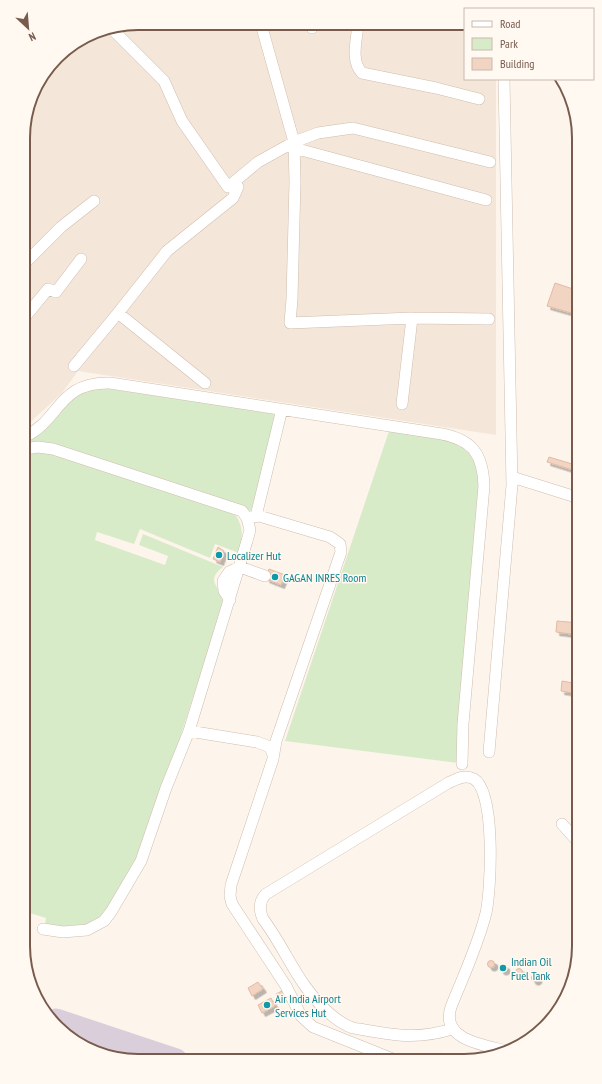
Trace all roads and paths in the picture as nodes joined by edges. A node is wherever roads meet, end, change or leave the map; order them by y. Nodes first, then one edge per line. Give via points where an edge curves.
1 (263, 30) edge
2 (357, 30) edge
3 (116, 33) edge
4 (504, 80) edge
5 (479, 99) dead end
6 (294, 145) junction
7 (490, 162) dead end
8 (228, 187) junction
9 (486, 200) dead end
10 (94, 201) dead end
11 (30, 258) edge
12 (81, 260) dead end
13 (30, 311) edge
14 (118, 313) junction
15 (412, 318) junction
16 (489, 319) dead end
17 (74, 366) dead end
18 (205, 383) dead end
19 (402, 404) dead end
20 (282, 409) junction
21 (30, 434) edge
22 (30, 448) edge
23 (512, 477) junction
24 (572, 496) edge
25 (252, 517) junction
26 (240, 567) junction
27 (265, 576) dead end
28 (189, 731) junction
29 (489, 752) dead end
30 (273, 755) junction
31 (462, 764) dead end
32 (562, 824) dead end
33 (572, 835) edge
34 (43, 929) dead end
35 (452, 1029) junction
36 (497, 1048) edge
37 (380, 1054) edge

1 - 6 street
2 - 5 street via 355,56 357,67 362,73
3 - 8 street via 164,82 182,121
4 - 23 street
6 - 7 street via 318,133 353,128
6 - 8 street via 258,162
6 - 9 street
6 - 15 street via 290,323
8 - 14 street via 238,187 233,198 167,250
10 - 11 street via 61,227
12 - 13 street via 56,292 48,289
14 - 17 street
14 - 18 street
15 - 16 street
15 - 19 street
20 - 21 street via 96,382 70,393
20 - 25 street
20 - 31 street via 453,436 469,444 480,459 484,486 463,724
22 - 25 street via 53,449 242,511
23 - 24 street
23 - 29 street
25 - 26 street
25 - 30 street via 333,538 341,549
26 - 27 street
26 - 28 street
28 - 30 street via 257,742 270,747
28 - 34 street via 141,861 111,912 104,921 87,930 62,932
30 - 37 street via 231,885 232,904 286,986 305,1020 313,1027
32 - 33 street
35 - 35 street via 449,1012 484,919 490,885 486,804 478,782 465,777 448,783 266,894 260,908 263,919 306,987 315,999 344,1024 379,1033 412,1037
35 - 36 street via 458,1035

